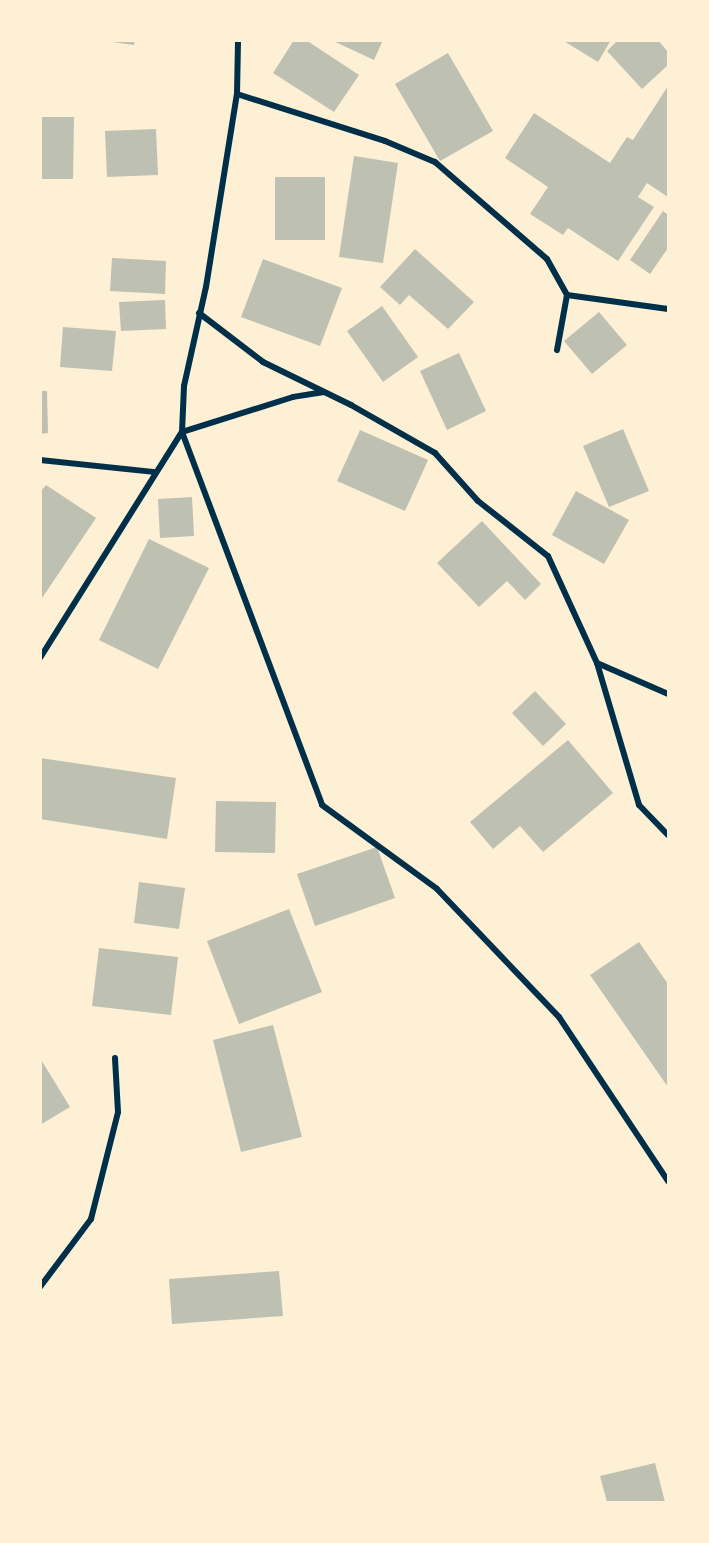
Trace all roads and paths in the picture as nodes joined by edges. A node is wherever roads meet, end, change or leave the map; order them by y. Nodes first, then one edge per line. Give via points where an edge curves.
1 (238, 40) edge
2 (237, 94) junction
3 (567, 295) junction
4 (669, 309) edge
5 (199, 313) junction
6 (557, 350) dead end
7 (324, 392) junction
8 (182, 432) junction
9 (40, 460) edge
10 (155, 472) junction
11 (40, 658) edge
12 (597, 663) junction
13 (669, 694) edge
14 (669, 836) edge
15 (115, 1058) dead end
16 (669, 1181) edge
17 (40, 1287) edge

1 - 2 street
2 - 3 street via 385,141 435,162 547,259
2 - 5 street
3 - 4 street
3 - 6 street
5 - 7 street via 263,362
5 - 8 street via 184,386
7 - 8 street via 282,400
7 - 12 street via 435,453 478,501 548,556
8 - 10 street
8 - 16 street via 322,805 437,889 559,1017
9 - 10 street
10 - 11 street
12 - 13 street
12 - 14 street via 639,805
15 - 17 street via 118,1112 91,1219

